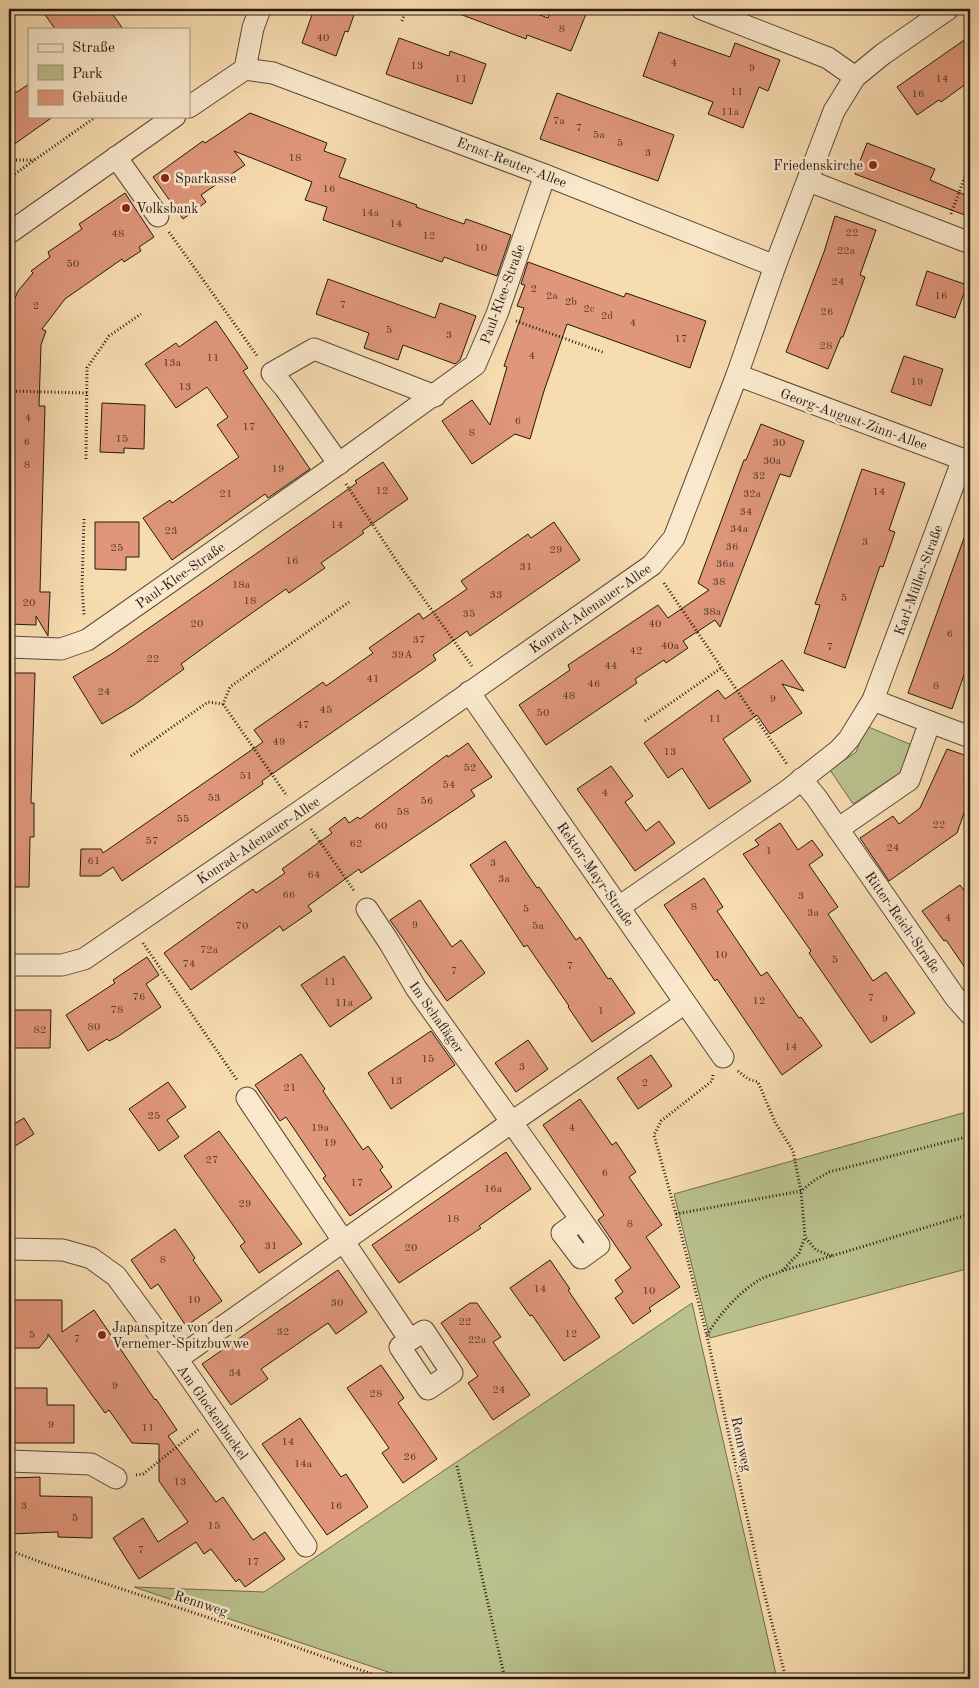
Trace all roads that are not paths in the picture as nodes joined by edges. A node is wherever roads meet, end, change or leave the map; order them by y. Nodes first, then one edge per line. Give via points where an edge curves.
1 (260, 9) edge
2 (702, 9) edge
3 (948, 9) edge
4 (245, 69) junction
5 (855, 77) junction
6 (190, 106) edge
7 (172, 118) edge
8 (116, 157) junction
9 (545, 175) junction
10 (809, 180) junction
11 (158, 216) road end
12 (9, 233) edge
13 (970, 243) edge
14 (775, 266) junction
15 (737, 375) junction
16 (435, 396) junction
17 (967, 461) edge
18 (337, 466) junction
19 (9, 647) edge
20 (476, 687) junction
21 (873, 700) junction
22 (930, 722) junction
23 (970, 738) edge
24 (801, 780) junction
25 (838, 829) junction
26 (620, 907) junction
27 (367, 909) dead end
28 (9, 964) edge
29 (685, 1003) junction
30 (970, 1014) edge
31 (723, 1057) road end
32 (247, 1098) road end
33 (512, 1122) junction
34 (580, 1220) dead end
35 (344, 1241) junction
36 (9, 1249) edge
37 (410, 1340) dead end
38 (176, 1359) junction
39 (9, 1461) edge
40 (116, 1478) road end
41 (306, 1546) dead end

1 - 4 street
2 - 5 street via 828,58
3 - 5 street, Konrad-Adenauer-Allee
4 - 6 street
4 - 9 street, Ernst-Reuter-Allee via 273,73
5 - 10 street, Konrad-Adenauer-Allee via 834,111
7 - 8 street
8 - 11 street
8 - 12 street
9 - 14 street, Ernst-Reuter-Allee
9 - 16 street, Paul-Klee-Straße via 497,314 475,365
10 - 13 street
10 - 14 street, Konrad-Adenauer-Allee
14 - 15 street, Konrad-Adenauer-Allee
15 - 17 street, Georg-August-Zinn-Allee
15 - 20 street, Konrad-Adenauer-Allee via 674,538 652,565
16 - 18 street, Paul-Klee-Straße
16 - 18 street via 314,349 272,373
17 - 21 street, Karl-Müller-Straße
18 - 19 street, Paul-Klee-Straße via 87,640 61,649
20 - 26 street, Rektor-Mayr-Straße
20 - 28 street, Konrad-Adenauer-Allee via 84,959 62,965
21 - 22 street
21 - 24 street, Karl-Müller-Straße via 844,744
22 - 23 street
22 - 25 street via 908,780
24 - 25 street
24 - 26 street, Karl-Müller-Straße
25 - 30 street, Ritter-Reich-Straße
26 - 29 street, Rektor-Mayr-Straße
27 - 33 street, Im Schafläger via 416,988
29 - 31 street, Rektor-Mayr-Straße
29 - 33 street
32 - 35 street
33 - 34 street, Im Schafläger
33 - 35 street
35 - 37 street
35 - 38 street
36 - 38 street, Am Glockenbuckel via 63,1250 91,1258 116,1276
38 - 41 street, Am Glockenbuckel
39 - 40 street via 91,1464

